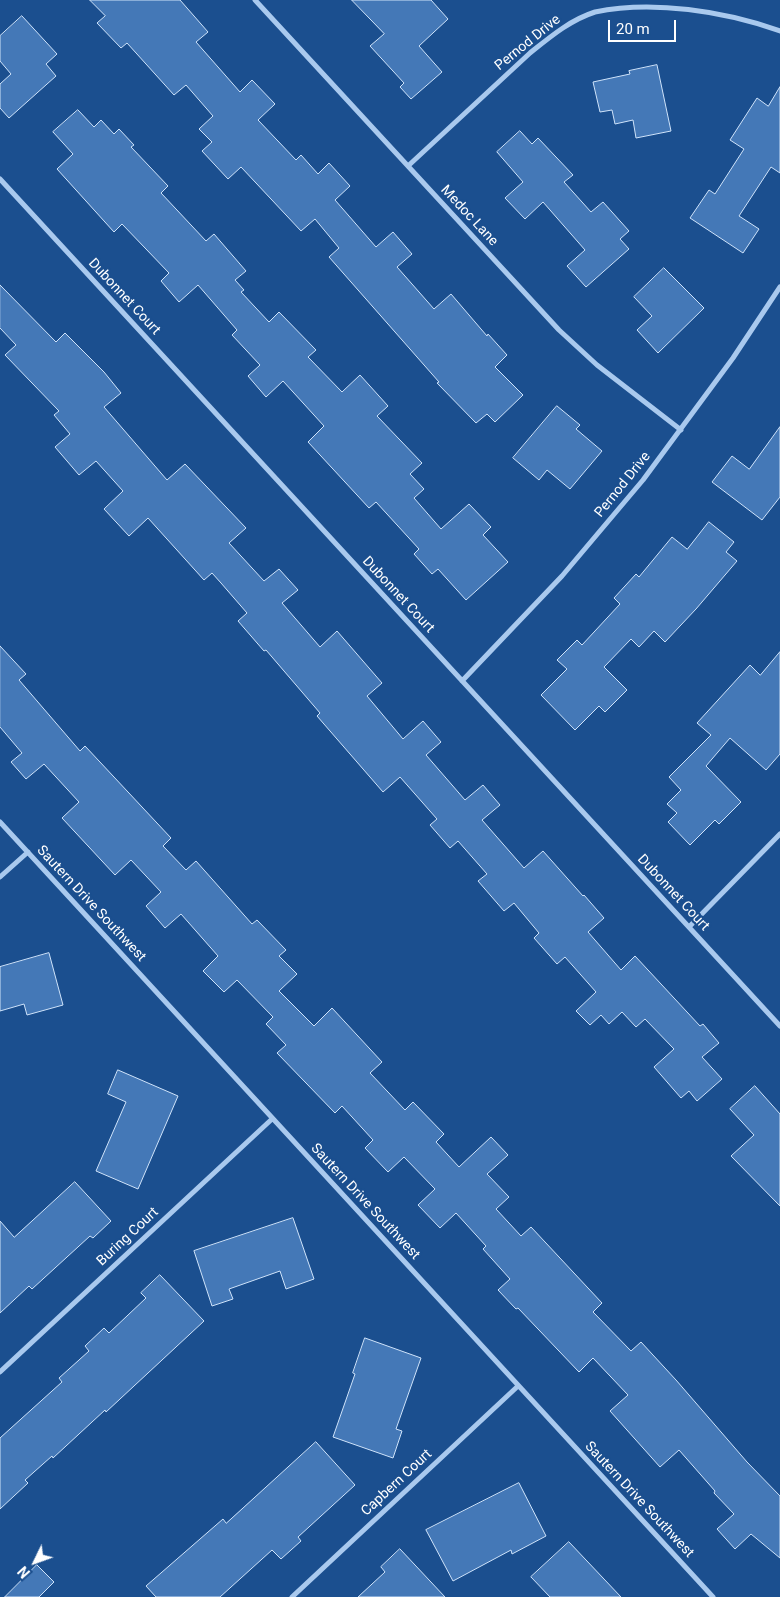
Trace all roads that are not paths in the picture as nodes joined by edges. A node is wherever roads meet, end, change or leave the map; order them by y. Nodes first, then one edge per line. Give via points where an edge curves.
1 (255, 0) edge
2 (780, 31) edge
3 (408, 166) junction
4 (0, 179) edge
5 (780, 287) edge
6 (681, 430) junction
7 (462, 681) junction
8 (0, 822) edge
9 (780, 834) edge
10 (28, 852) junction
11 (0, 877) edge
12 (689, 927) junction
13 (780, 1026) edge
14 (272, 1118) junction
15 (0, 1372) edge
16 (518, 1386) junction
17 (292, 1597) edge
18 (713, 1597) edge

1 - 3 street, Medoc Lane
2 - 3 street, Pernod Drive via 732,17 656,4 624,6 594,13 569,24 536,48
3 - 6 street, Medoc Lane via 559,330 597,365
4 - 7 street, Dubonnet Court
5 - 6 street, Pernod Drive via 734,358
6 - 7 street, Pernod Drive via 562,576
7 - 12 street, Dubonnet Court
8 - 10 street, Sautern Drive Southwest
9 - 12 street
10 - 11 street
10 - 14 street, Sautern Drive Southwest
12 - 13 street, Dubonnet Court
14 - 15 street, Buring Court
14 - 16 street, Sautern Drive Southwest
16 - 17 street, Capbern Court
16 - 18 street, Sautern Drive Southwest

